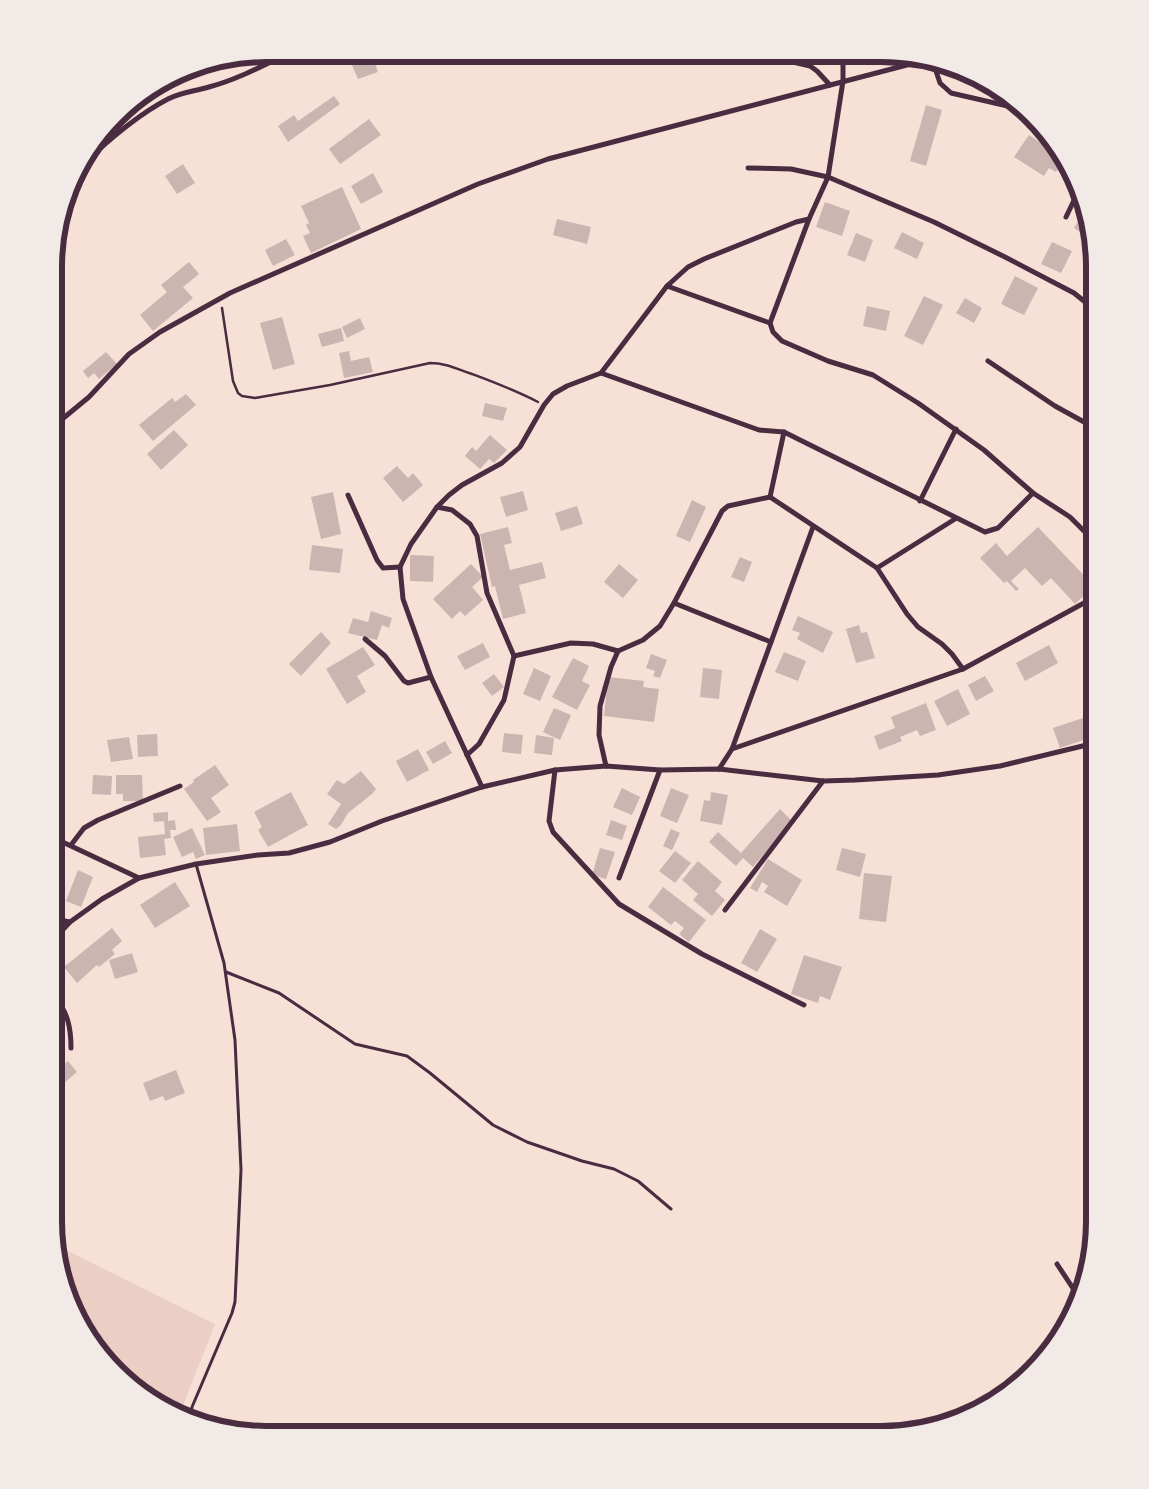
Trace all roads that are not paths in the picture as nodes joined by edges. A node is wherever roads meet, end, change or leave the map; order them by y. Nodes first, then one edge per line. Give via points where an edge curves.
1 (270, 62) edge
2 (793, 62) edge
3 (843, 62) edge
4 (909, 64) edge
5 (935, 69) edge
6 (843, 81) junction
7 (830, 85) junction
8 (1007, 106) edge
9 (103, 146) edge
10 (748, 168) dead end
11 (828, 177) junction
12 (1075, 198) edge
13 (1066, 217) dead end
14 (809, 219) junction
15 (667, 286) junction
16 (1086, 303) edge
17 (770, 322) junction
18 (988, 361) dead end
19 (601, 373) junction
20 (62, 419) edge
21 (1086, 423) edge
22 (956, 429) junction
23 (784, 432) junction
24 (1033, 493) junction
25 (348, 495) dead end
26 (770, 497) junction
27 (920, 501) junction
28 (437, 506) junction
29 (955, 518) junction
30 (813, 527) junction
31 (1086, 533) edge
32 (400, 567) junction
33 (877, 568) junction
34 (1086, 602) edge
35 (674, 603) junction
36 (365, 639) dead end
37 (771, 642) junction
38 (618, 651) junction
39 (514, 656) junction
40 (963, 669) junction
41 (431, 677) junction
42 (1086, 745) edge
43 (732, 749) junction
44 (467, 755) junction
45 (606, 766) junction
46 (719, 769) junction
47 (555, 770) junction
48 (660, 770) junction
49 (823, 781) junction
50 (180, 786) dead end
51 (482, 787) junction
52 (62, 841) edge
53 (71, 845) junction
54 (196, 864) junction
55 (139, 878) junction
56 (620, 878) dead end
57 (725, 910) dead end
58 (62, 920) edge
59 (70, 922) junction
60 (62, 930) edge
61 (226, 972) junction
62 (804, 1005) dead end
63 (62, 1009) edge
64 (72, 1048) dead end
65 (671, 1209) dead end
66 (1057, 1264) dead end
67 (1075, 1291) edge
68 (192, 1412) edge

1 - 9 street via 210,87 169,98
2 - 7 street via 810,66
3 - 6 street
4 - 6 street
5 - 8 street via 940,83 950,93
6 - 7 street
6 - 11 street
7 - 20 street via 548,159 478,184 221,298 160,332 128,354 89,397
10 - 11 street via 791,169
11 - 14 street
11 - 16 street via 1006,257
12 - 13 street
14 - 15 street via 704,258
14 - 17 street
15 - 17 street
15 - 19 street
17 - 22 street via 773,332 782,341 828,361 873,375
18 - 21 street
19 - 23 street via 759,430
19 - 28 street via 553,394 520,447 502,463 462,485
22 - 24 street
22 - 27 street
23 - 26 street
23 - 27 street
24 - 29 street via 993,531 985,532
24 - 31 street via 1070,517
25 - 32 street via 377,560 384,568
26 - 30 street
26 - 35 street via 728,506 722,511
27 - 29 street
28 - 32 street
28 - 39 street via 452,510 470,524 477,536 487,593
29 - 33 street
30 - 33 street
30 - 37 street
32 - 41 street via 403,599
33 - 40 street via 918,627 942,644
34 - 40 street
35 - 37 street
35 - 38 street via 660,626 643,640
36 - 41 street via 385,656 404,681 408,683
37 - 43 street
38 - 39 street via 592,644 571,643
38 - 45 street via 610,667 600,706 599,735
39 - 44 street via 504,700 479,744
40 - 43 street
41 - 44 street
42 - 49 street via 1000,766 938,775
43 - 46 street
44 - 51 street
45 - 47 street
45 - 48 street
46 - 48 street
46 - 49 street
47 - 51 street
47 - 62 street via 549,821 552,832 619,904 702,954
48 - 56 street
49 - 57 street
50 - 53 street via 98,820 84,828
51 - 54 street via 330,842 289,853
52 - 53 street
53 - 55 street
54 - 55 street
54 - 61 lane
55 - 59 street
58 - 59 street
59 - 60 street
61 - 65 lane via 279,993 355,1044 407,1056 493,1125 527,1142 572,1158 614,1168 638,1181
61 - 68 lane via 235,1040 241,1170 235,1302
63 - 64 street via 69,1024
66 - 67 street

